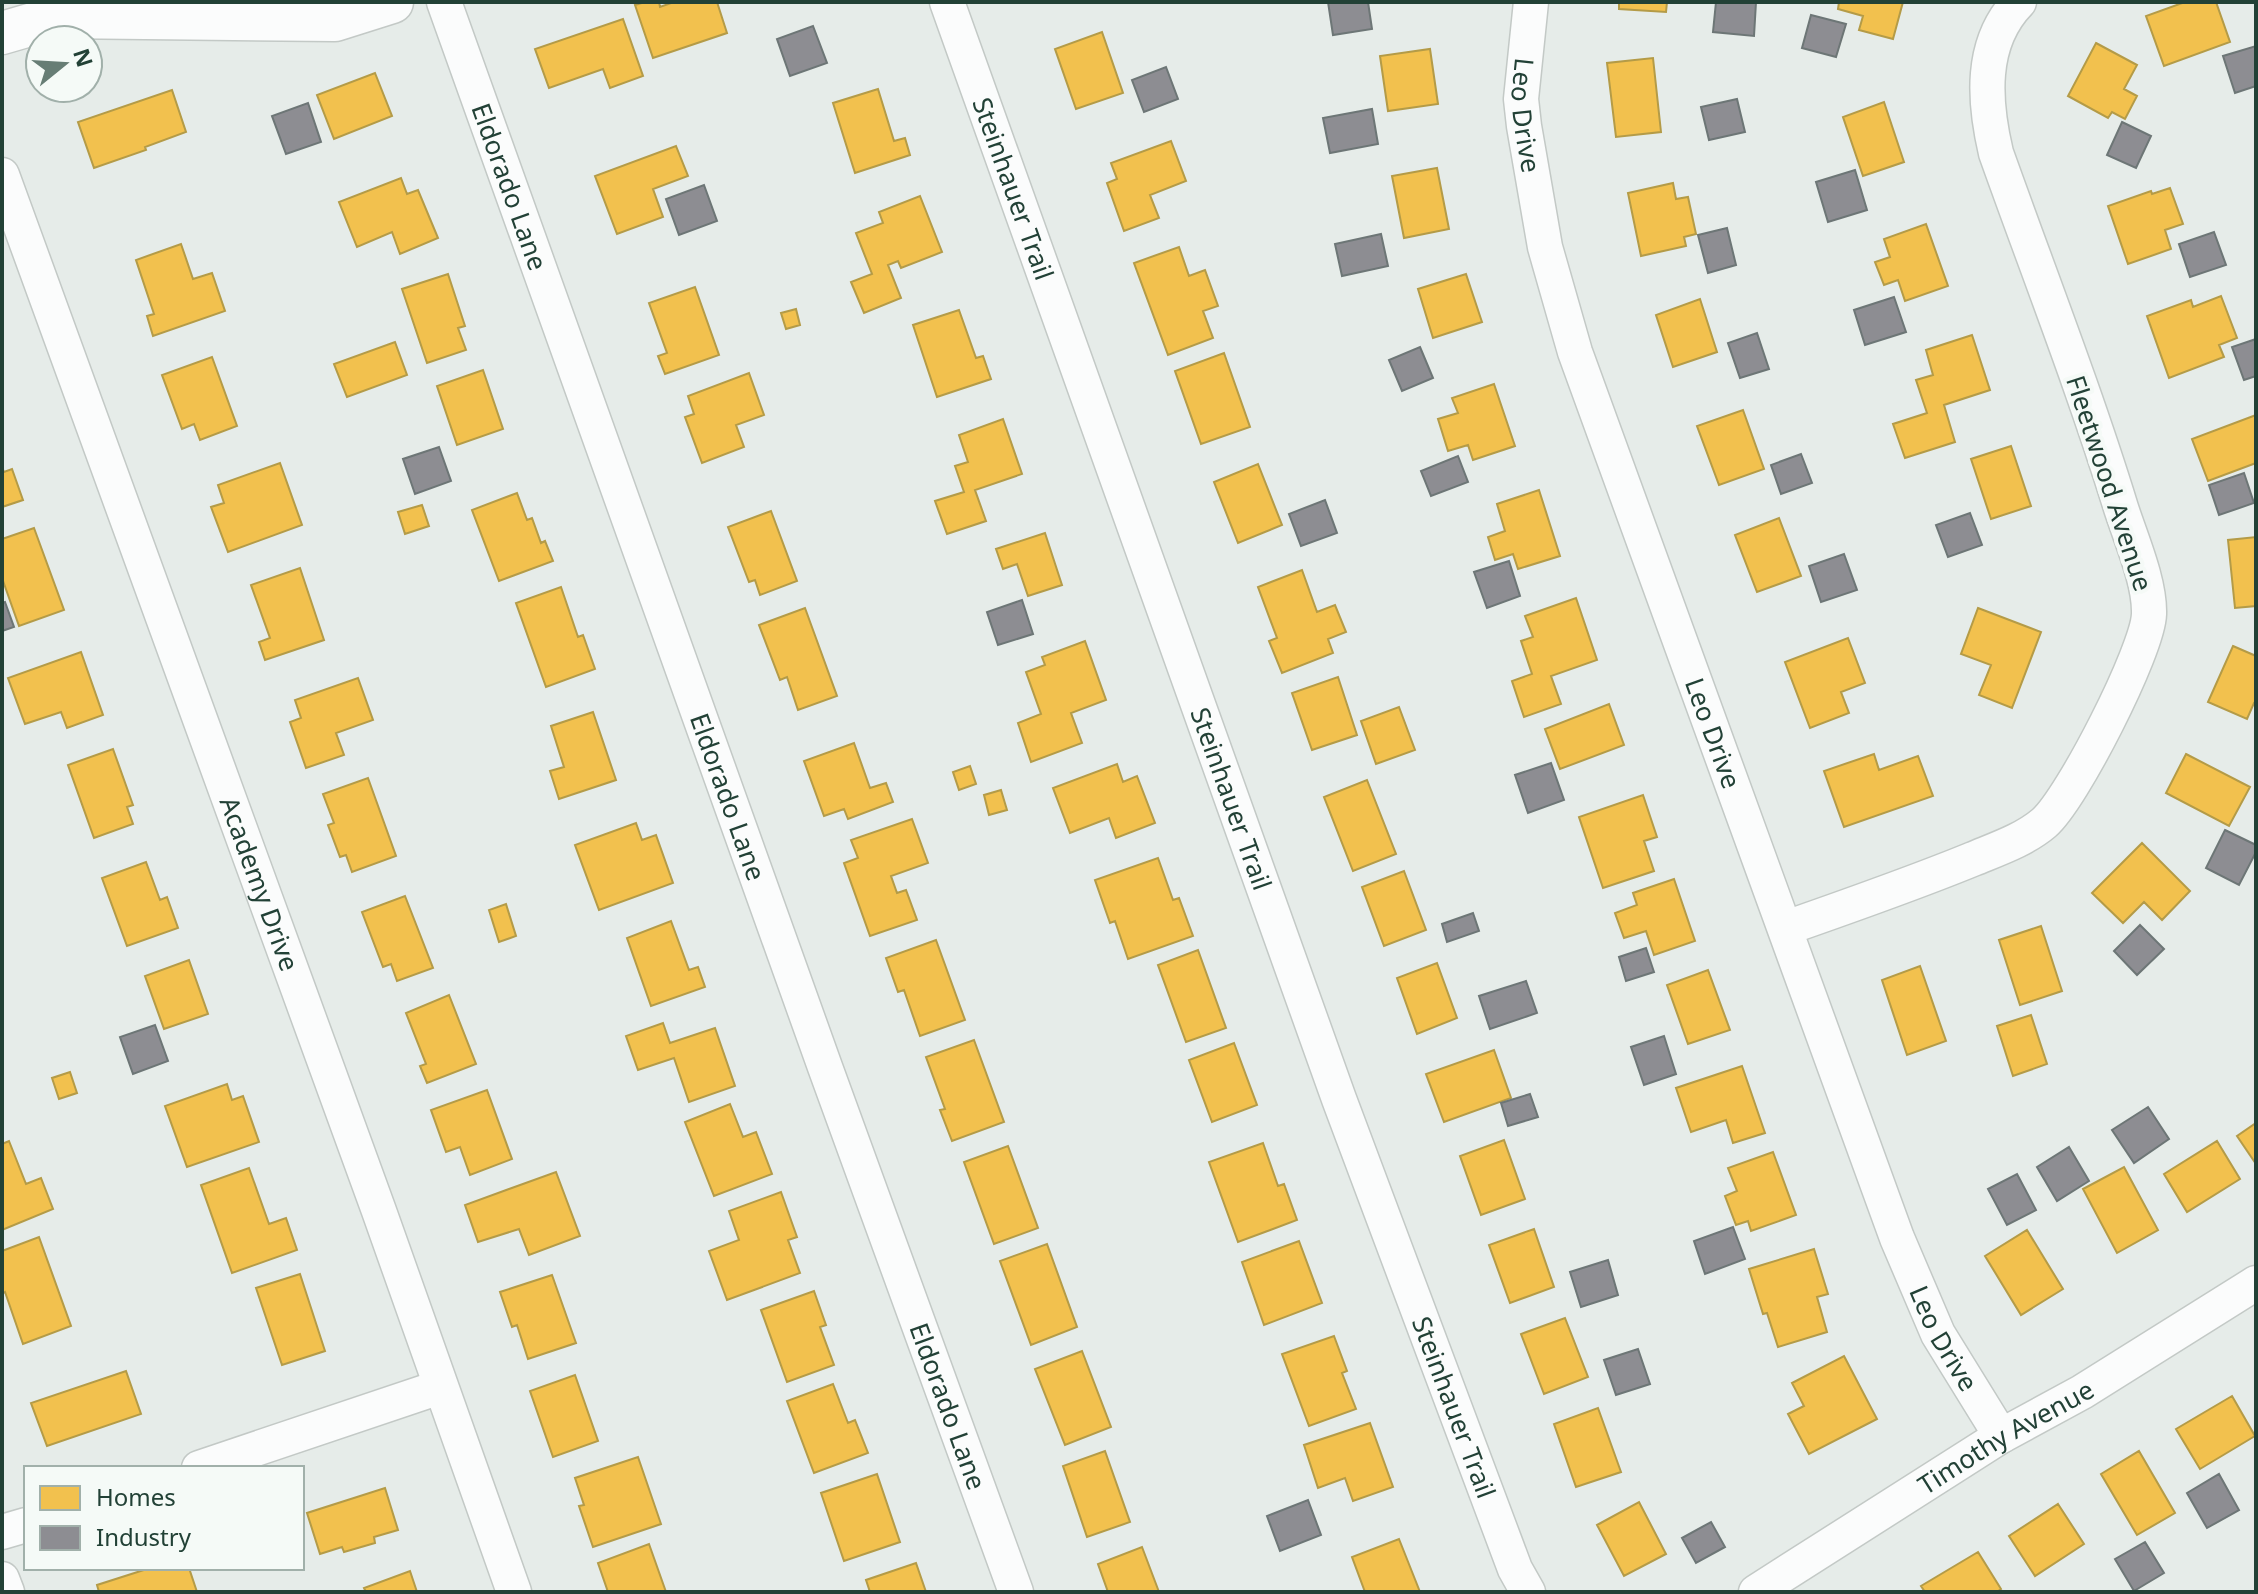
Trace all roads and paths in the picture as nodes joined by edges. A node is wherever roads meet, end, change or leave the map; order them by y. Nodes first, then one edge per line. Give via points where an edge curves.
1 (392, 2) edge
2 (444, 2) edge
3 (947, 2) edge
4 (1531, 2) edge
5 (2019, 2) edge
6 (2, 33) edge
7 (2, 175) edge
8 (1786, 928) junction
9 (2256, 1283) edge
10 (440, 1387) junction
11 (2001, 1436) junction
12 (205, 1466) edge
13 (24, 1526) edge
14 (2, 1532) edge
15 (2, 1579) edge
16 (7, 1592) edge
17 (514, 1592) edge
18 (1016, 1592) edge
19 (1528, 1592) edge
20 (1756, 1592) edge

1 - 6 street via 335,20 57,17
2 - 18 street, Eldorado Lane
3 - 19 street, Steinhauer Trail via 1339,1099
4 - 8 street, Leo Drive via 1521,99 1554,285 1610,452
5 - 8 street, Fleetwood Avenue via 1995,41 1988,64 1989,123 2146,590 2144,641 2071,789 2045,823 2021,839 1930,876
7 - 10 street, Academy Drive
8 - 11 street, Leo Drive via 1929,1317
9 - 11 street, Timothy Avenue
10 - 12 street
10 - 17 street, Academy Drive
11 - 20 street, Timothy Avenue
13 - 14 street
15 - 16 street

